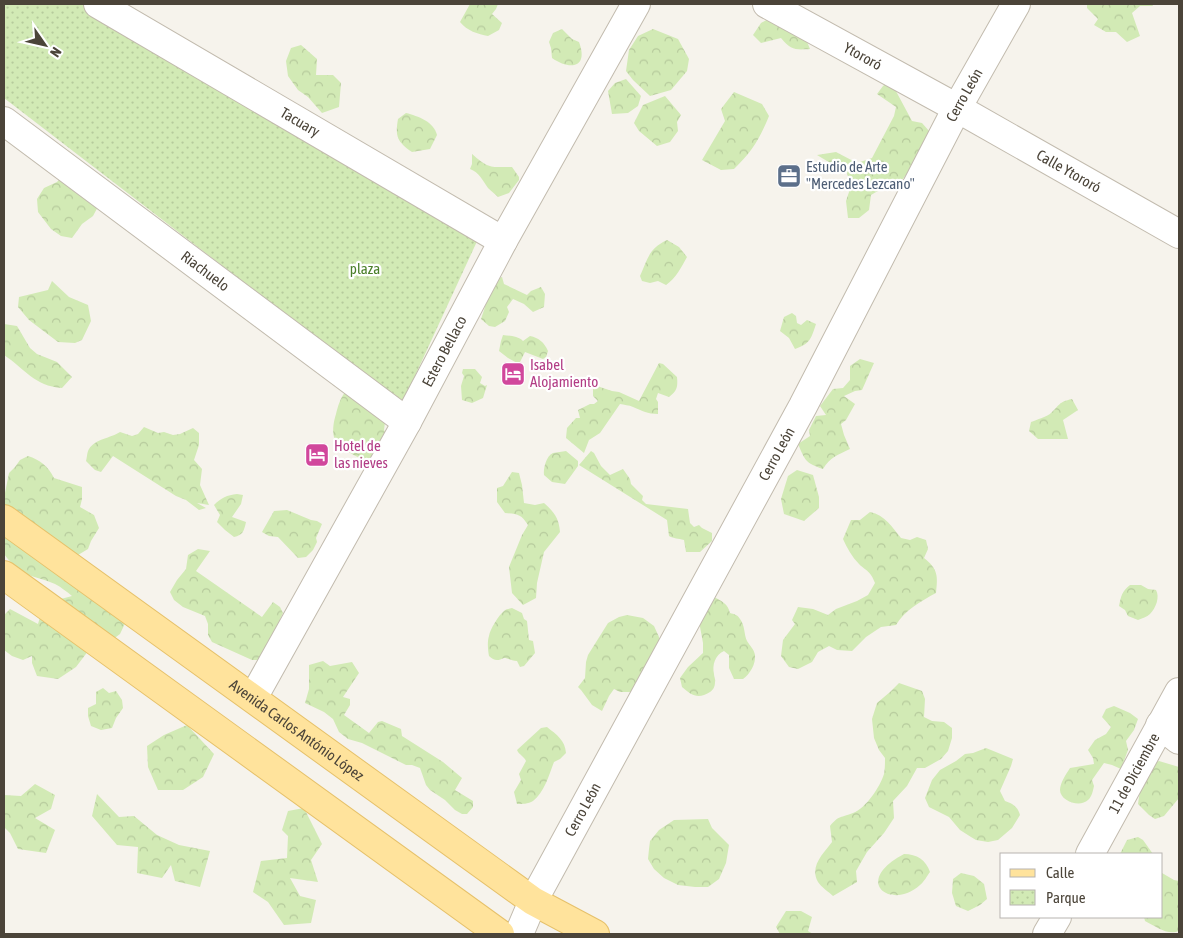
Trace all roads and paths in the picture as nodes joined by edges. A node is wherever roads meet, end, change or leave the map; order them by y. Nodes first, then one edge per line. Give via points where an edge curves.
1 (98, 4) edge
2 (636, 4) edge
3 (767, 4) edge
4 (1016, 4) edge
5 (957, 108) junction
6 (4, 121) edge
7 (1179, 234) edge
8 (503, 241) junction
9 (407, 422) junction
10 (4, 519) edge
11 (4, 575) edge
12 (1179, 692) edge
13 (253, 698) junction
14 (1170, 732) edge
15 (1091, 853) edge
16 (533, 901) junction
17 (1055, 918) edge
18 (500, 934) edge
19 (519, 934) edge
20 (595, 934) edge
21 (1047, 934) edge

1 - 8 street, Tacuary
2 - 8 street, Estero Bellaco
3 - 5 street, Ytororó
4 - 5 street, Cerro León
5 - 7 street, Calle Ytororó
5 - 16 street, Cerro León via 803,406
6 - 9 street, Riachuelo
8 - 9 street, Estero Bellaco
9 - 13 street, Estero Bellaco
10 - 13 main road, Avenida Carlos António López
11 - 18 main road
12 - 14 street, 11 de Diciembre
13 - 16 main road, Avenida Carlos António López
14 - 15 street, 11 de Diciembre
16 - 19 street, Cerro León
16 - 20 main road, Avenida Carlos António López
17 - 21 street

